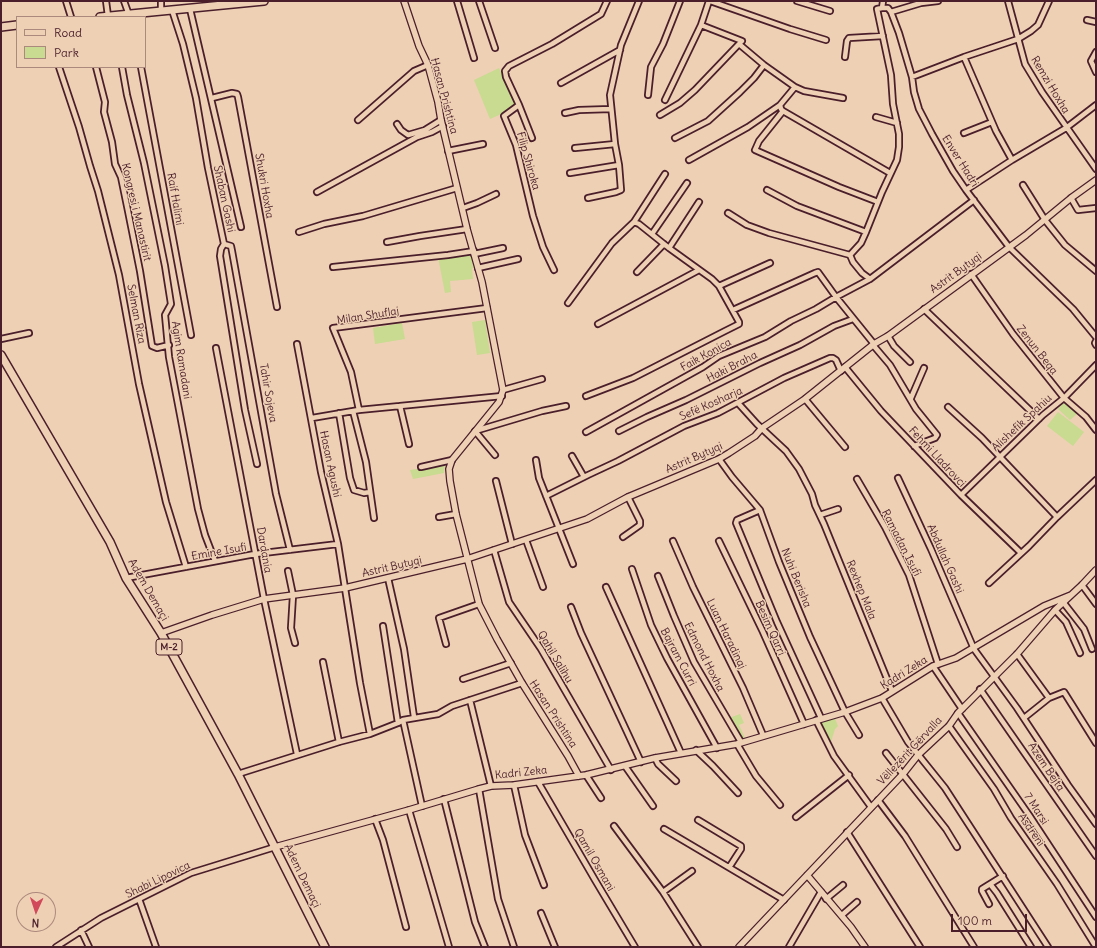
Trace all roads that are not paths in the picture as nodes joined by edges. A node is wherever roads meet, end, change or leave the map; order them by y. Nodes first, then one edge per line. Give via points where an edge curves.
1 (66, 1) edge
2 (106, 1) edge
3 (124, 1) edge
4 (161, 1) edge
5 (264, 1) edge
6 (404, 1) edge
7 (457, 1) edge
8 (479, 1) edge
9 (607, 1) edge
10 (639, 1) edge
11 (680, 1) edge
12 (710, 1) edge
13 (797, 1) edge
14 (883, 1) edge
15 (938, 1) edge
16 (1008, 1) edge
17 (1049, 1) edge
18 (882, 8) junction
19 (190, 9) junction
20 (172, 10) junction
21 (160, 11) junction
22 (830, 11) dead end
23 (891, 12) junction
24 (129, 15) edge
25 (71, 16) edge
26 (111, 16) edge
27 (1087, 20) dead end
28 (1096, 22) edge
29 (701, 24) junction
30 (16, 25) edge
31 (1, 27) edge
32 (883, 36) junction
33 (1018, 39) junction
34 (826, 40) dead end
35 (739, 44) junction
36 (495, 48) dead end
37 (620, 50) junction
38 (1096, 52) edge
39 (845, 57) dead end
40 (964, 57) junction
41 (474, 58) dead end
42 (428, 65) junction
43 (764, 65) junction
44 (59, 68) edge
45 (96, 68) edge
46 (122, 68) edge
47 (141, 68) edge
48 (1096, 72) edge
49 (912, 77) junction
50 (561, 83) dead end
51 (795, 87) junction
52 (648, 95) dead end
53 (212, 98) junction
54 (843, 98) dead end
55 (665, 100) dead end
56 (520, 105) junction
57 (780, 105) junction
58 (1096, 105) edge
59 (611, 109) junction
60 (783, 111) junction
61 (565, 113) dead end
62 (660, 115) dead end
63 (876, 117) dead end
64 (358, 120) dead end
65 (992, 122) junction
66 (442, 123) junction
67 (897, 123) junction
68 (397, 124) dead end
69 (1066, 128) junction
70 (964, 132) dead end
71 (532, 138) dead end
72 (675, 138) dead end
73 (482, 144) dead end
74 (615, 144) junction
75 (575, 148) dead end
76 (448, 151) junction
77 (689, 160) dead end
78 (1012, 160) junction
79 (619, 165) junction
80 (1096, 169) edge
81 (570, 173) dead end
82 (890, 173) junction
83 (665, 174) dead end
84 (1096, 180) edge
85 (687, 183) dead end
86 (1023, 185) dead end
87 (458, 188) junction
88 (767, 190) dead end
89 (966, 190) junction
90 (318, 192) dead end
91 (496, 194) dead end
92 (588, 198) dead end
93 (1071, 198) junction
94 (974, 200) junction
95 (699, 202) dead end
96 (878, 202) junction
97 (463, 208) junction
98 (1096, 208) edge
99 (728, 213) dead end
100 (1045, 220) junction
101 (634, 222) junction
102 (241, 227) dead end
103 (467, 230) junction
104 (299, 232) dead end
105 (866, 232) junction
106 (652, 234) junction
107 (387, 242) dead end
108 (224, 244) junction
109 (664, 244) junction
110 (1010, 247) junction
111 (503, 248) dead end
112 (669, 248) junction
113 (474, 252) junction
114 (850, 255) junction
115 (518, 259) dead end
116 (770, 263) dead end
117 (333, 267) dead end
118 (478, 268) junction
119 (554, 270) dead end
120 (699, 270) junction
121 (1096, 271) edge
122 (637, 272) dead end
123 (971, 274) junction
124 (870, 279) junction
125 (719, 286) junction
126 (836, 297) junction
127 (568, 303) dead end
128 (277, 307) dead end
129 (487, 308) junction
130 (924, 309) junction
131 (733, 310) junction
132 (853, 319) junction
133 (598, 324) dead end
134 (29, 333) dead end
135 (191, 335) dead end
136 (888, 336) junction
137 (1096, 337) edge
138 (1, 340) edge
139 (1096, 341) edge
140 (297, 344) dead end
141 (169, 345) junction
142 (874, 345) junction
143 (1096, 345) edge
144 (216, 348) dead end
145 (1, 355) edge
146 (910, 362) dead end
147 (1096, 365) edge
148 (924, 368) dead end
149 (843, 369) junction
150 (542, 379) dead end
151 (503, 393) junction
152 (586, 396) dead end
153 (910, 398) junction
154 (1064, 398) junction
155 (806, 399) junction
156 (738, 403) junction
157 (400, 406) junction
158 (566, 406) dead end
159 (948, 407) dead end
160 (359, 410) junction
161 (354, 411) junction
162 (340, 413) junction
163 (312, 418) junction
164 (1039, 419) junction
165 (762, 428) junction
166 (1096, 430) edge
167 (475, 431) junction
168 (619, 431) dead end
169 (586, 432) dead end
170 (409, 444) dead end
171 (914, 446) junction
172 (845, 447) dead end
173 (495, 455) dead end
174 (572, 456) dead end
175 (1000, 456) junction
176 (719, 459) junction
177 (452, 460) junction
178 (536, 460) dead end
179 (257, 464) dead end
180 (421, 467) dead end
181 (584, 477) junction
182 (898, 478) dead end
183 (857, 479) dead end
184 (1096, 480) edge
185 (496, 481) dead end
186 (370, 492) junction
187 (961, 495) junction
188 (546, 496) junction
189 (628, 497) junction
190 (838, 509) dead end
191 (760, 510) junction
192 (456, 514) junction
193 (820, 515) junction
194 (439, 517) dead end
195 (1057, 517) junction
196 (374, 518) dead end
197 (560, 528) junction
198 (623, 537) dead end
199 (526, 540) junction
200 (673, 541) dead end
201 (719, 541) dead end
202 (338, 544) junction
203 (512, 544) junction
204 (290, 550) junction
205 (494, 550) junction
206 (1021, 553) junction
207 (255, 554) junction
208 (467, 559) junction
209 (215, 561) junction
210 (573, 564) dead end
211 (186, 567) junction
212 (632, 569) dead end
213 (1096, 570) edge
214 (288, 571) dead end
215 (658, 576) dead end
216 (126, 578) junction
217 (388, 578) junction
218 (989, 583) dead end
219 (1082, 585) junction
220 (543, 587) dead end
221 (606, 587) dead end
222 (346, 588) junction
223 (293, 595) junction
224 (1071, 595) junction
225 (264, 599) junction
226 (1063, 602) junction
227 (479, 604) junction
228 (1096, 604) edge
229 (572, 607) dead end
230 (1055, 610) junction
231 (383, 626) dead end
232 (161, 633) junction
233 (295, 643) dead end
234 (446, 644) dead end
235 (974, 649) junction
236 (1092, 649) dead end
237 (1080, 653) dead end
238 (1017, 654) junction
239 (323, 662) dead end
240 (510, 663) junction
241 (935, 665) junction
242 (993, 677) junction
243 (464, 678) dead end
244 (522, 683) junction
245 (980, 689) junction
246 (892, 691) junction
247 (882, 698) junction
248 (1049, 698) junction
249 (470, 700) junction
250 (960, 711) junction
251 (845, 712) junction
252 (414, 717) junction
253 (1024, 718) junction
254 (818, 719) junction
255 (401, 721) junction
256 (804, 724) junction
257 (949, 726) junction
258 (370, 734) junction
259 (763, 735) junction
260 (859, 735) dead end
261 (339, 742) junction
262 (739, 743) junction
263 (1096, 743) edge
264 (717, 748) junction
265 (696, 750) junction
266 (681, 753) junction
267 (886, 753) dead end
268 (297, 754) junction
269 (918, 755) junction
270 (655, 758) junction
271 (641, 762) junction
272 (625, 766) junction
273 (611, 770) junction
274 (238, 774) junction
275 (903, 774) junction
276 (586, 775) junction
277 (849, 775) junction
278 (579, 776) junction
279 (676, 781) dead end
280 (538, 782) junction
281 (514, 785) junction
282 (491, 786) junction
283 (479, 789) junction
284 (738, 793) dead end
285 (600, 798) dead end
286 (444, 799) junction
287 (878, 800) junction
288 (780, 805) dead end
289 (422, 806) junction
290 (653, 806) dead end
291 (871, 807) junction
292 (409, 810) junction
293 (796, 817) dead end
294 (376, 819) junction
295 (698, 820) dead end
296 (1096, 824) edge
297 (614, 826) dead end
298 (664, 829) dead end
299 (847, 832) junction
300 (275, 847) junction
301 (957, 847) dead end
302 (1096, 856) edge
303 (730, 866) junction
304 (692, 871) dead end
305 (807, 875) junction
306 (1003, 876) junction
307 (990, 884) junction
308 (843, 885) dead end
309 (544, 886) dead end
310 (663, 892) junction
311 (821, 892) junction
312 (139, 899) junction
313 (826, 899) junction
314 (784, 900) junction
315 (857, 902) dead end
316 (989, 904) dead end
317 (541, 913) dead end
318 (842, 915) junction
319 (1096, 917) edge
320 (406, 927) dead end
321 (81, 930) junction
322 (56, 947) edge
323 (89, 947) edge
324 (156, 947) edge
325 (325, 947) edge
326 (449, 947) edge
327 (485, 947) edge
328 (514, 947) edge
329 (555, 947) edge
330 (635, 947) edge
331 (698, 947) edge
332 (739, 947) edge
333 (789, 947) edge
334 (866, 947) edge
335 (920, 947) edge
336 (974, 947) edge
337 (1031, 947) edge
338 (1048, 947) edge
339 (1096, 947) edge

1 - 25 street
2 - 26 street
3 - 24 street
4 - 21 street
5 - 19 main road
6 - 42 street, Hasan Prishtina via 418,46
7 - 41 street
8 - 36 street
9 - 56 street via 600,14 552,44 509,66 505,71 506,77
10 - 37 street
11 - 52 street via 651,67
12 - 29 street
12 - 34 street
13 - 22 street
14 - 18 street
15 - 23 street
16 - 33 street, Remzi Hoxha
17 - 33 street via 1038,24
18 - 23 street via 888,8
18 - 32 street via 877,9
19 - 20 main road
19 - 53 street
20 - 21 main road
20 - 108 street, Shaban Gashi via 196,98
21 - 24 main road
23 - 49 street, Enver Hadri
24 - 26 main road
27 - 28 street
29 - 35 street via 742,41
29 - 55 street
30 - 31 main road
32 - 39 street via 849,38
32 - 67 street
33 - 40 street
33 - 69 street, Remzi Hoxha via 1025,64
35 - 43 street
35 - 62 street via 695,90
37 - 50 street
37 - 59 street via 610,95
38 - 48 street via 1091,61
40 - 49 street
40 - 65 street
42 - 64 street via 414,71
42 - 66 street, Hasan Prishtina
43 - 51 street
43 - 72 street via 754,78 708,121
44 - 211 street, Selman Riza via 98,191 119,275 139,384 166,502
45 - 141 street, Kongresi i Manastirit via 128,211 152,346 157,348
46 - 141 street, Agim Ramadani via 165,266 171,304 165,315
47 - 135 street, Raif Halimi
49 - 89 street, Enver Hadri via 919,109
51 - 54 street
51 - 57 street
53 - 102 street
53 - 128 street, Shukri Hoxha via 232,93 238,97
56 - 71 street
56 - 119 street, Filip Shiroka via 504,116 516,145 543,247
57 - 60 street
57 - 77 street via 748,127
58 - 69 street
59 - 61 street
59 - 74 street
60 - 82 street
60 - 96 street via 755,150
63 - 67 street
65 - 70 street
65 - 78 street
66 - 68 street via 408,135
66 - 76 street, Hasan Prishtina
66 - 90 street via 432,132 417,137
67 - 82 street via 897,160
69 - 78 street
69 - 80 street, Remzi Hoxha
73 - 76 street, Hasan Prishtina
74 - 75 street
74 - 79 street
76 - 87 street, Hasan Prishtina
78 - 89 street
79 - 81 street
79 - 92 street via 621,190
82 - 96 street
83 - 101 street
84 - 93 street, Astrit Bytyqi
85 - 106 street
86 - 100 street
87 - 97 street, Hasan Prishtina
87 - 104 street
88 - 105 street via 798,206
89 - 94 street, Enver Hadri
91 - 97 street
93 - 98 street via 1078,210
93 - 100 street, Astrit Bytyqi
94 - 110 street, Enver Hadri
94 - 124 street, Faik Konica
95 - 112 street
96 - 105 street
97 - 103 street, Hasan Prishtina
99 - 114 street via 755,228
100 - 110 street, Astrit Bytyqi
100 - 121 street via 1065,245
101 - 106 street
101 - 127 street via 612,243
103 - 107 street
103 - 113 street, Hasan Prishtina
105 - 114 street via 861,243
106 - 109 street
108 - 179 street, Shaban Gashi via 220,256 245,410
108 - 204 street, Tahir Sojeva via 231,246 276,494
109 - 112 street
109 - 122 street
110 - 123 street, Astrit Bytyqi
110 - 137 street, Enver Hadri via 1073,309
111 - 113 street
112 - 120 street
113 - 117 street
113 - 118 street, Hasan Prishtina
114 - 124 street via 862,273
115 - 118 street
116 - 125 street
118 - 129 street, Hasan Prishtina
120 - 125 street
120 - 133 street
123 - 130 street, Astrit Bytyqi
123 - 154 street, Zenun Beqa via 1013,334
124 - 126 street, Faik Konica
125 - 131 street
126 - 131 street via 818,272
126 - 132 street
126 - 169 street, Faik Konica via 765,337 719,356
129 - 151 street, Hasan Prishtina
129 - 160 street, Milan Shuflaj via 333,328 351,372
130 - 136 street, Astrit Bytyqi
130 - 164 street
131 - 152 street via 739,324 633,378
132 - 142 street
132 - 168 street, Haki Braha
134 - 138 street
136 - 142 street, Astrit Bytyqi
136 - 146 street
139 - 143 street
140 - 163 street, Hasan Agushi
141 - 209 street, Agim Ramadani via 198,509
142 - 149 street, Astrit Bytyqi
142 - 153 street
144 - 207 street, Dardania
145 - 216 main road, Adem Demaçi / M-2 via 110,542
147 - 154 street, Alishefik Spahiu
148 - 153 street
149 - 155 street, Astrit Bytyqi
149 - 156 street, Sefë Kosharja via 836,360 830,358 784,378
149 - 171 street, Fehmi Lladrovci
150 - 151 street
151 - 157 street
151 - 167 street via 499,402
153 - 171 street via 937,435
154 - 164 street, Alishefik Spahiu
154 - 166 street, Zenun Beqa via 1086,417
155 - 165 street, Astrit Bytyqi
155 - 172 street
156 - 165 street, Rexhep Mala
156 - 181 street, Sefë Kosharja via 684,426
157 - 160 street
157 - 170 street
158 - 167 street
159 - 175 street
160 - 161 street
161 - 162 street
161 - 186 street
162 - 163 street
162 - 186 street via 354,490
163 - 202 street, Hasan Agushi via 321,472
164 - 175 street, Alishefik Spahiu
165 - 176 street, Astrit Bytyqi
165 - 193 street, Rexhep Mala via 799,469
167 - 173 street
167 - 177 street
171 - 187 street, Fehmi Lladrovci
174 - 181 street
175 - 187 street, Alishefik Spahiu
175 - 195 street
176 - 189 street, Astrit Bytyqi
176 - 191 street, Nuhi Berisha
177 - 180 street
177 - 192 street, Hasan Prishtina via 449,469
178 - 188 street
181 - 188 street, Sefë Kosharja
182 - 235 street, Abdullah Gashi
183 - 241 street, Ramadan Isufi via 909,575
184 - 195 street
185 - 203 street
186 - 196 street
187 - 206 street, Fehmi Lladrovci
188 - 197 street
189 - 197 street, Astrit Bytyqi via 587,519
189 - 198 street via 640,525
190 - 193 street
191 - 251 street, Nuhi Berisha via 807,630
191 - 254 street via 737,520 736,523
192 - 194 street
192 - 208 street, Hasan Prishtina
193 - 246 street, Rexhep Mala
195 - 206 street
197 - 199 street, Astrit Bytyqi
197 - 210 street
199 - 203 street, Astrit Bytyqi
199 - 220 street
200 - 259 street, Luan Haradinaj
201 - 256 street, Besim Qarri
202 - 204 street, Emine Isufi
202 - 222 street, Hasan Agushi
203 - 205 street, Astrit Bytyqi
204 - 207 street, Emine Isufi
205 - 208 street, Astrit Bytyqi
205 - 273 street, Qahil Salihu via 509,602 541,649
206 - 218 street
207 - 209 street, Emine Isufi
207 - 225 street, Dardania
208 - 217 street, Astrit Bytyqi
208 - 227 street, Hasan Prishtina
209 - 211 street, Emine Isufi
211 - 216 street, Emine Isufi
212 - 264 street, Bajram Curri via 651,625
213 - 219 street, Vëllezërit Gërvalla
214 - 223 street
215 - 262 street, Edmond Hoxha via 694,662
216 - 232 main road, Adem Demaçi / M-2
217 - 222 street, Astrit Bytyqi
217 - 252 street via 404,649
219 - 224 street, Vëllezërit Gërvalla
219 - 228 street
221 - 266 street
222 - 223 street, Astrit Bytyqi
222 - 258 street, Hasan Agushi
223 - 225 street, Astrit Bytyqi
223 - 233 street via 291,628
224 - 226 street, Vëllezërit Gërvalla
224 - 235 street, Kadri Zeka via 1044,606
225 - 232 street, Astrit Bytyqi
225 - 268 street, Dardania
226 - 230 street, Vëllezërit Gërvalla
226 - 236 street via 1084,629
227 - 234 street via 438,618
227 - 240 street, Hasan Prishtina
229 - 271 street via 581,633
230 - 237 street via 1066,622
230 - 238 street, Vëllezërit Gërvalla
231 - 255 street
232 - 274 main road, Adem Demaçi / M-2
235 - 241 street, Kadri Zeka
235 - 242 street, Abdullah Gashi
238 - 242 street, Vëllezërit Gërvalla
238 - 248 street
239 - 261 street
240 - 243 street
240 - 244 street, Hasan Prishtina
241 - 246 street, Kadri Zeka
241 - 250 street, Ramadan Isufi
242 - 245 street, Vëllezërit Gërvalla
242 - 253 street, Abdullah Gashi
244 - 249 street
244 - 278 street, Hasan Prishtina
245 - 250 street, Vëllezërit Gërvalla
245 - 302 street, Azem Bejta
246 - 247 street, Kadri Zeka
247 - 251 street, Kadri Zeka
247 - 269 street
248 - 253 street
248 - 263 street via 1064,692
249 - 252 street via 438,714
249 - 282 street
250 - 257 street, Vëllezërit Gërvalla
250 - 319 street, 7 Marsi
251 - 254 street, Kadri Zeka
251 - 260 street, Nuhi Berisha
252 - 255 street
253 - 296 street, Abdullah Gashi
254 - 256 street, Kadri Zeka
254 - 277 street via 834,756
255 - 258 street
255 - 289 street
256 - 259 street, Kadri Zeka
257 - 269 street, Vëllezërit Gërvalla
257 - 339 street, Asdreni via 994,789
258 - 261 street
259 - 262 street, Kadri Zeka
261 - 268 street
262 - 264 street, Kadri Zeka
262 - 288 street via 756,776
264 - 265 street, Kadri Zeka
265 - 266 street, Kadri Zeka
265 - 284 street
266 - 270 street, Kadri Zeka
267 - 275 street
268 - 274 street
269 - 275 street, Vëllezërit Gërvalla
269 - 306 street via 945,788
270 - 271 street, Kadri Zeka
270 - 279 street
271 - 272 street, Kadri Zeka
272 - 273 street, Kadri Zeka
272 - 290 street
273 - 276 street, Kadri Zeka
274 - 300 main road, Adem Demaçi / M-2
275 - 287 street, Vëllezërit Gërvalla
275 - 301 street via 946,828
276 - 278 street, Kadri Zeka
276 - 285 street
277 - 291 street
277 - 293 street
278 - 280 street, Kadri Zeka
280 - 281 street, Kadri Zeka
280 - 330 street, Qamil Osmani
281 - 282 street, Kadri Zeka
281 - 309 street via 525,835
282 - 283 street, Kadri Zeka
283 - 286 street, Kadri Zeka
283 - 328 street via 498,899
286 - 289 street, Kadri Zeka
286 - 327 street
287 - 291 street, Vëllezërit Gërvalla
287 - 336 street via 905,836
289 - 292 street, Kadri Zeka
291 - 299 street, Vëllezërit Gërvalla
292 - 294 street, Kadri Zeka
292 - 326 street
294 - 300 street, Kadri Zeka
294 - 320 street
295 - 303 street via 741,846
297 - 310 street
298 - 303 street
299 - 305 street, Vëllezërit Gërvalla
299 - 335 street
300 - 312 street, Shabi Lipovica via 191,873
300 - 325 main road, Adem Demaçi / M-2
303 - 314 street
304 - 310 street
305 - 311 street
305 - 314 street, Vëllezërit Gërvalla
306 - 307 street
306 - 338 street
307 - 316 street via 982,889
307 - 337 street
308 - 313 street
310 - 331 street
311 - 313 street
311 - 333 street
312 - 321 street, Shabi Lipovica
312 - 324 street
313 - 318 street
314 - 332 street, Vëllezërit Gërvalla
315 - 318 street
317 - 329 street
318 - 334 street
321 - 322 street, Shabi Lipovica
321 - 323 street

